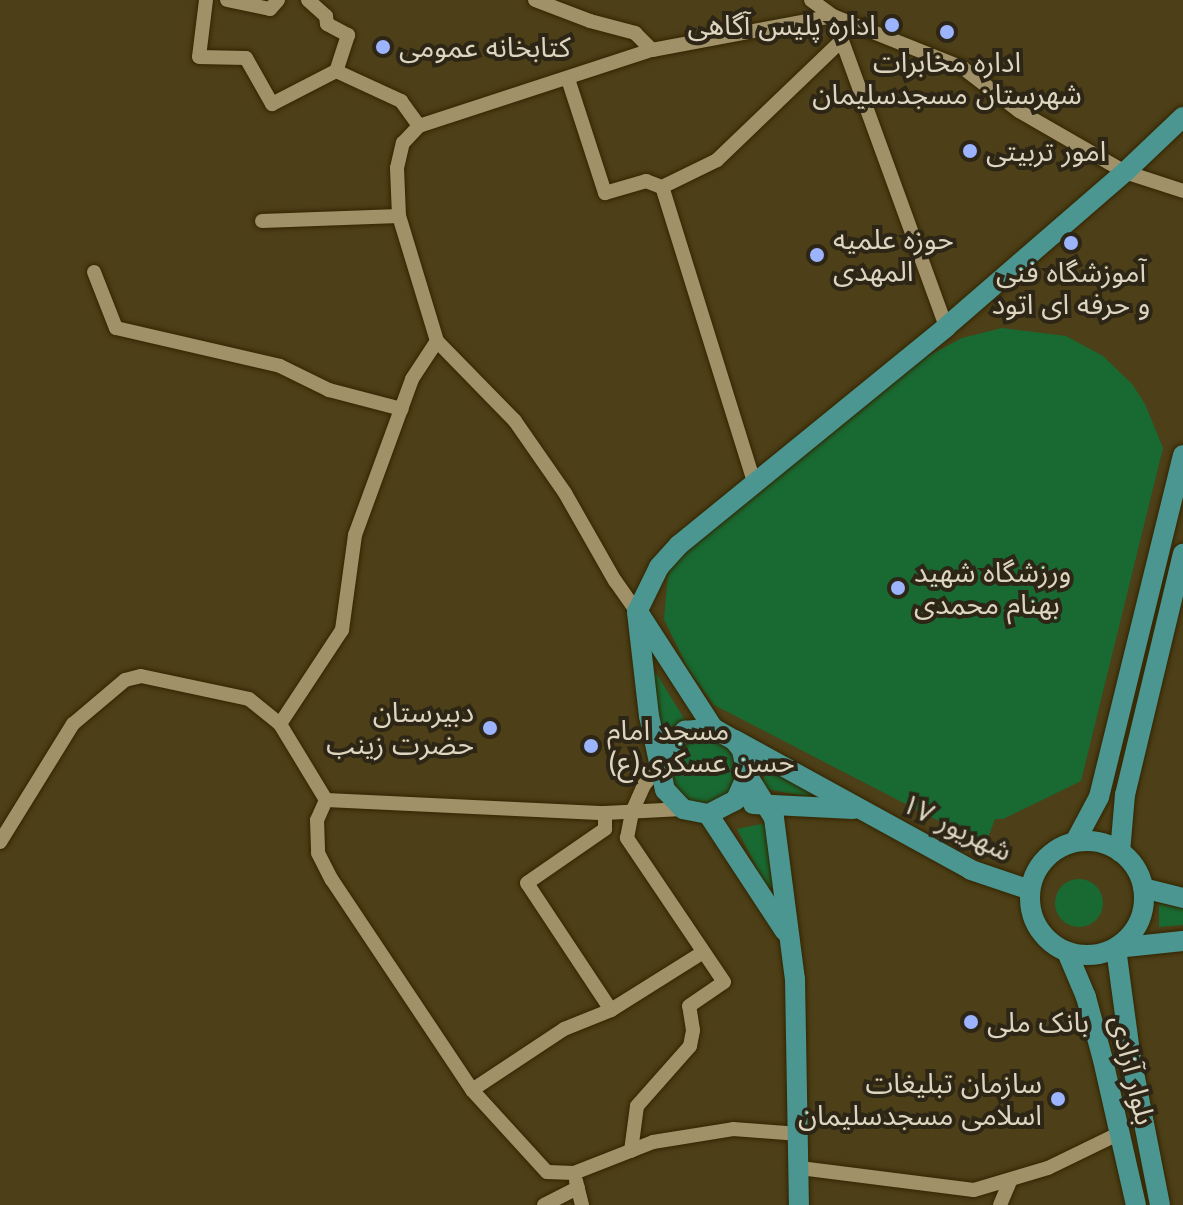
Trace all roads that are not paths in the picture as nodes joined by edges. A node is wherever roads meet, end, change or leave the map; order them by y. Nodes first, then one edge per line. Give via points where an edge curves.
1 (206, 0) edge
2 (227, 0) edge
3 (278, 0) edge
4 (308, 0) edge
5 (535, 0) edge
6 (811, 0) edge
7 (833, 16) junction
8 (840, 42) junction
9 (652, 50) junction
10 (336, 71) junction
11 (568, 79) junction
12 (1183, 117) edge
13 (419, 126) junction
14 (1125, 172) junction
15 (662, 187) junction
16 (1183, 191) edge
17 (399, 216) junction
18 (262, 221) dead end
19 (94, 272) dead end
20 (946, 327) junction
21 (437, 341) junction
22 (402, 409) junction
23 (1183, 455) edge
24 (755, 485) junction
25 (1183, 554) edge
26 (637, 612) junction
27 (280, 724) junction
28 (713, 728) junction
29 (734, 740) junction
30 (661, 764) junction
31 (747, 775) junction
32 (326, 800) junction
33 (763, 803) junction
34 (821, 806) junction
35 (683, 809) junction
36 (861, 810) junction
37 (717, 811) junction
38 (632, 812) junction
39 (605, 813) junction
40 (776, 829) junction
41 (0, 842) edge
42 (1075, 842) junction
43 (1120, 852) junction
44 (1143, 888) junction
45 (1030, 890) junction
46 (1183, 898) edge
47 (788, 936) junction
48 (1183, 941) edge
49 (1116, 948) junction
50 (1067, 952) junction
51 (702, 953) junction
52 (611, 1010) junction
53 (472, 1090) junction
54 (1120, 1133) junction
55 (800, 1134) junction
56 (631, 1151) junction
57 (800, 1168) junction
58 (574, 1173) junction
59 (1010, 1181) junction
60 (578, 1188) junction
61 (544, 1205) edge
62 (582, 1205) edge
63 (799, 1205) edge
64 (1000, 1205) edge
65 (1136, 1205) edge
66 (1160, 1205) edge

1 - 10 street via 199,57 246,58 272,104
2 - 3 street via 270,9
4 - 10 street via 326,16 327,24 348,35
5 - 9 street via 635,33
6 - 7 street
7 - 8 street
7 - 9 street
7 - 14 street via 963,68 1019,111
8 - 15 street via 717,160
8 - 20 street
9 - 11 street
10 - 13 street via 401,101
11 - 13 street
11 - 15 street via 605,193 646,181
12 - 14 main road
13 - 17 street via 403,143 397,168
14 - 16 street
14 - 20 main road
15 - 24 street
17 - 18 street
17 - 21 street
19 - 22 street via 116,328 280,366 329,390
20 - 24 main road
21 - 22 street via 412,379
21 - 26 street via 515,421
22 - 27 street via 355,535 342,630
23 - 42 main road via 1099,797
24 - 26 main road via 679,545 659,567
25 - 43 main road via 1125,795
26 - 28 main road
26 - 30 main road via 649,716
27 - 32 street
27 - 41 street via 249,699 141,676 125,680 73,724
28 - 29 main road
28 - 30 main road via 685,731 665,750
29 - 31 main road
29 - 36 main road, ۱۷ شهریور
30 - 35 main road via 665,790
30 - 38 street
31 - 33 main road
31 - 37 main road via 736,800
32 - 39 street
32 - 53 street via 317,820 318,853
33 - 34 main road
33 - 37 main road
33 - 40 main road
34 - 36 main road
34 - 40 main road
35 - 37 main road
35 - 38 street
36 - 45 main road, ۱۷ شهریور via 971,870
37 - 47 main road
38 - 39 street
38 - 51 street via 627,838
39 - 52 street via 605,829 527,883
40 - 47 main road
42 - 43 main road via 1098,842
42 - 45 main road via 1045,859
43 - 44 main road
44 - 46 main road
44 - 49 main road via 1139,922
45 - 50 main road via 1038,927
47 - 55 main road via 795,979
48 - 49 main road
49 - 50 main road via 1083,955
49 - 66 main road, بلوار آزادی
50 - 54 main road, بلوار آزادی via 1086,997
51 - 52 street
51 - 56 street via 724,982 689,1006 690,1046 637,1106
52 - 53 street via 564,1029
53 - 58 street via 547,1172
54 - 59 street
54 - 65 main road, بلوار آزادی
55 - 56 street via 733,1129 653,1142
55 - 57 main road
56 - 58 street
57 - 59 street via 974,1190
57 - 63 main road
58 - 60 street
59 - 64 street
60 - 61 street
60 - 62 street

